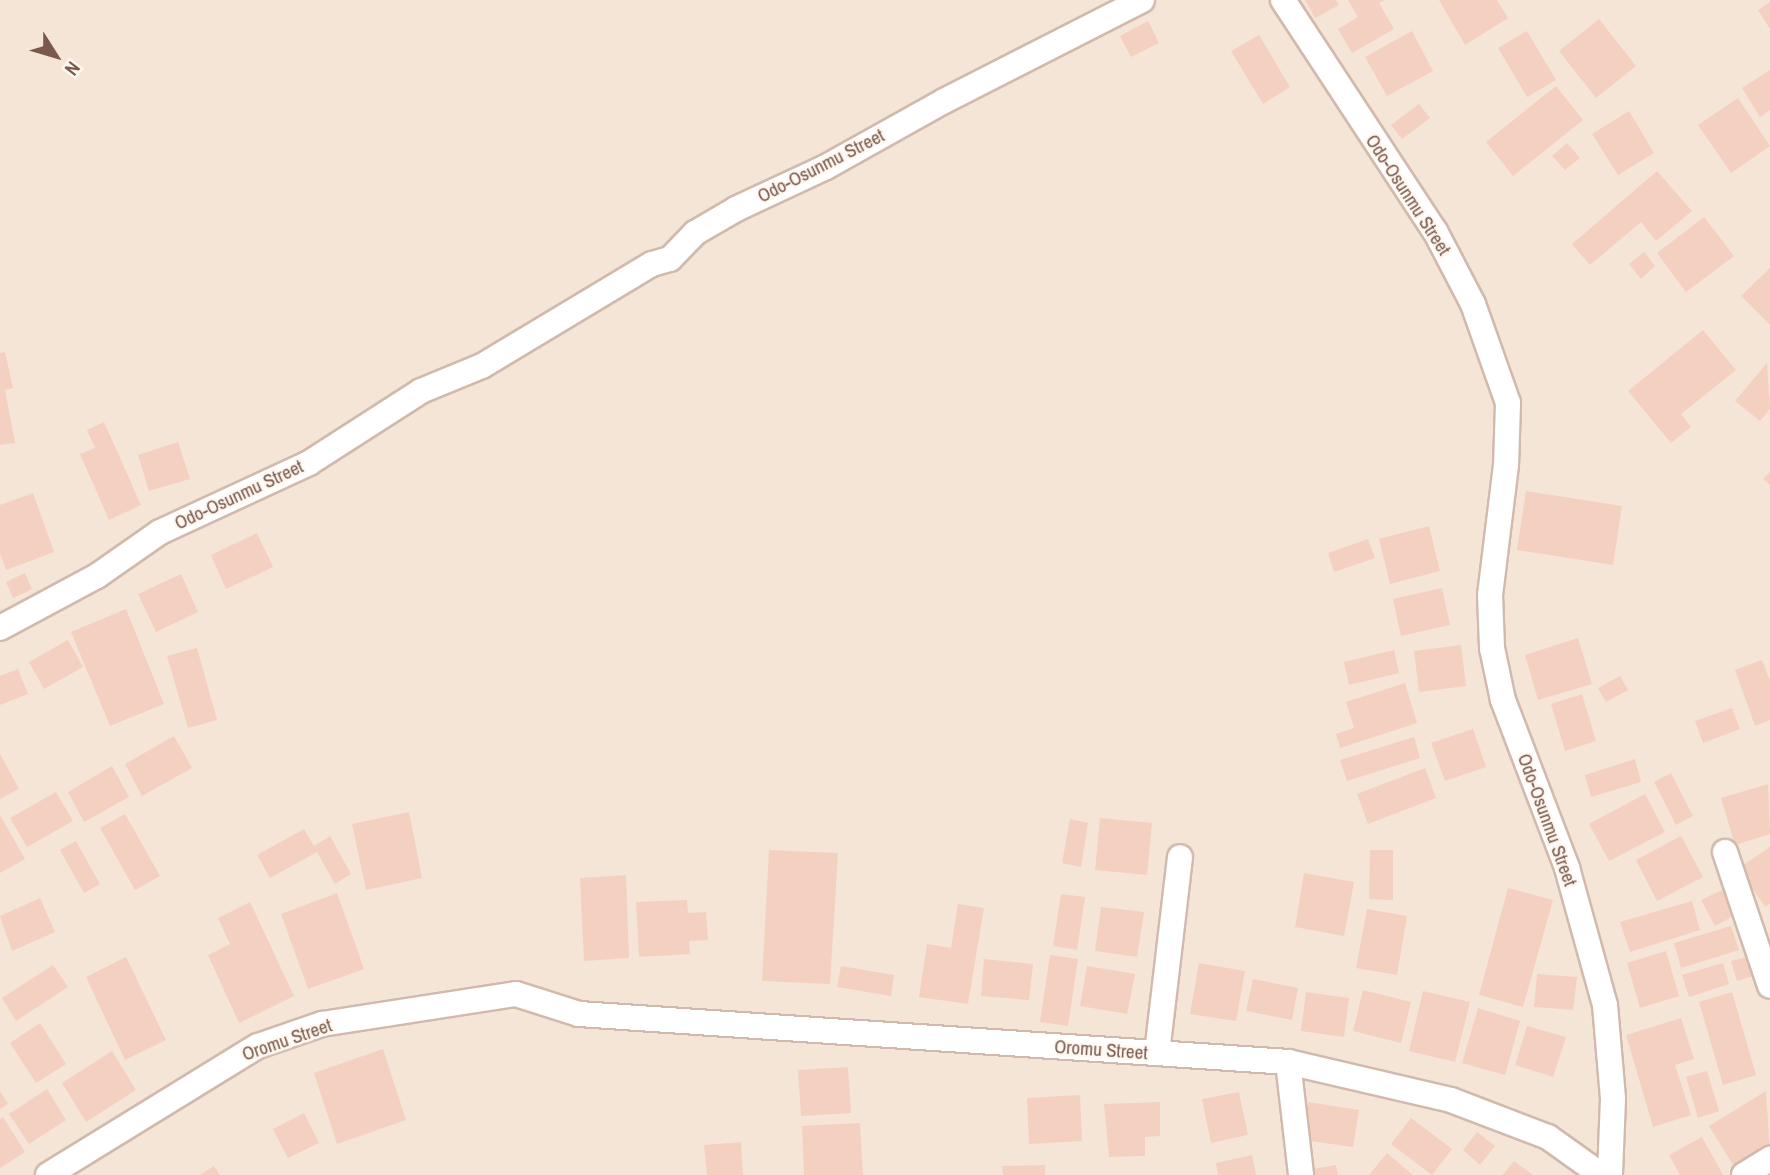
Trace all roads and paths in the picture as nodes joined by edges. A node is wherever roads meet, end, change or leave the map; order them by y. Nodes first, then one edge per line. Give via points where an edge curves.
1 (1142, 0) edge
2 (1283, 0) edge
3 (0, 628) edge
4 (1725, 852) dead end
5 (1180, 857) dead end
6 (1770, 986) edge
7 (1157, 1053) junction
8 (1288, 1062) junction
9 (1770, 1159) edge
10 (48, 1175) edge
11 (1301, 1175) edge
12 (1601, 1175) edge
13 (1610, 1175) edge
14 (1744, 1175) edge

1 - 3 street, Odo-Osunmu Street via 826,167 736,209 695,233 670,259 652,264 482,366 421,391 309,463 160,532 97,576
2 - 13 street, Odo-Osunmu Street via 1435,231 1473,303 1508,403 1506,465 1490,595 1492,648 1503,700 1567,868 1605,1005 1613,1099
4 - 6 street
5 - 7 street
7 - 8 street, Oromu Street
7 - 10 street, Oromu Street via 579,1014 516,994 322,1024 258,1046
8 - 11 street
8 - 12 street, Oromu Street via 1451,1100 1548,1137
9 - 14 street

